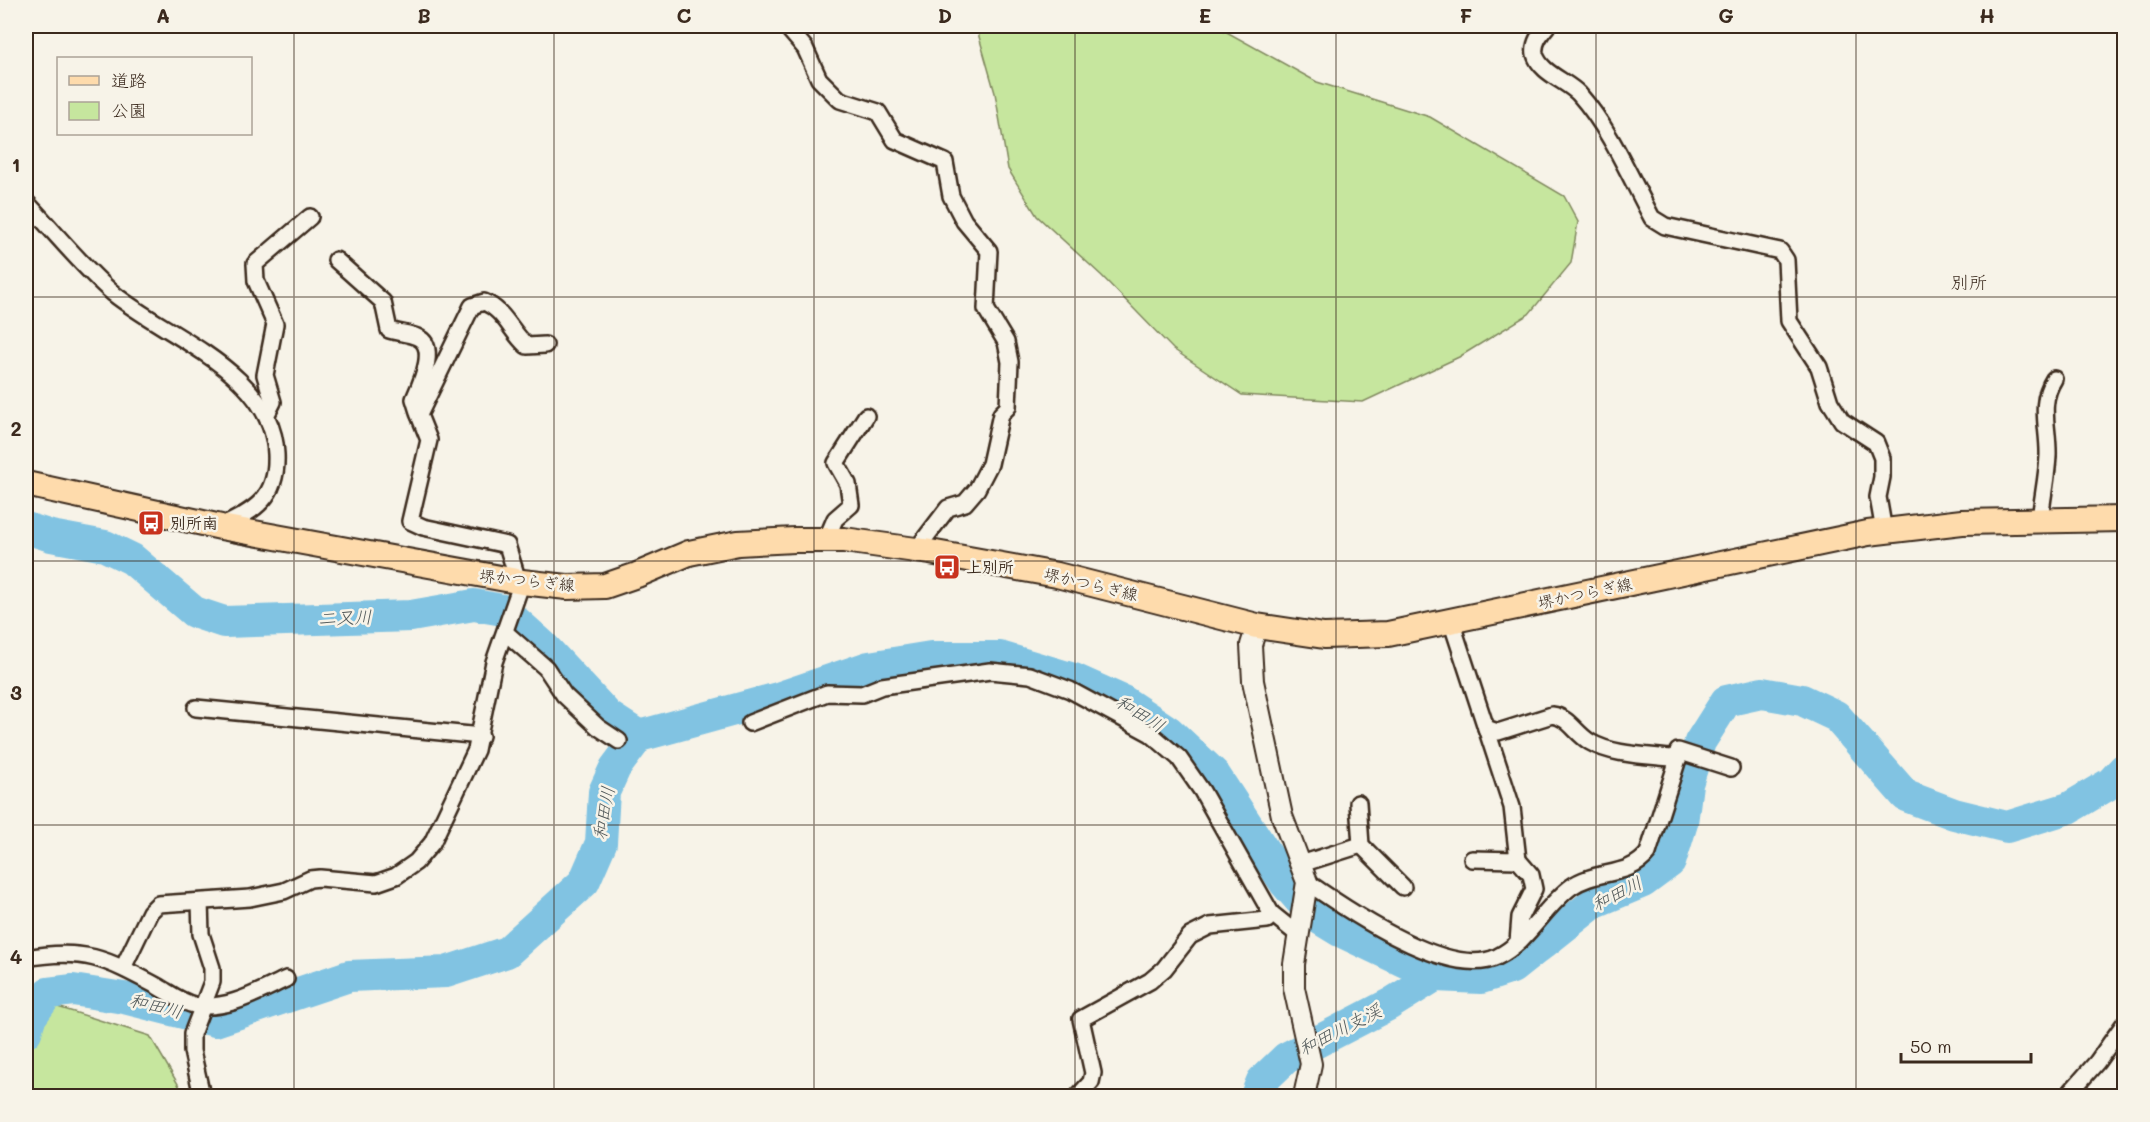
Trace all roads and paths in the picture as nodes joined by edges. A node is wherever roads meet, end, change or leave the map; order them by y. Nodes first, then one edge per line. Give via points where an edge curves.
1 (786, 26) edge
2 (1547, 26) edge
3 (26, 202) edge
4 (310, 218) dead end
5 (336, 260) dead end
6 (545, 345) dead end
7 (2054, 379) dead end
8 (267, 414) junction
9 (419, 415) junction
10 (866, 416) dead end
11 (26, 484) edge
12 (2124, 519) edge
13 (2040, 521) junction
14 (221, 528) junction
15 (1884, 531) junction
16 (826, 540) junction
17 (916, 550) junction
18 (520, 582) junction
19 (1451, 621) junction
20 (1257, 626) junction
21 (506, 633) junction
22 (196, 708) dead end
23 (750, 723) dead end
24 (1486, 728) junction
25 (481, 736) junction
26 (619, 741) dead end
27 (1678, 759) junction
28 (1731, 768) dead end
29 (1358, 802) dead end
30 (1361, 845) junction
31 (1472, 859) dead end
32 (1518, 860) junction
33 (1305, 880) junction
34 (1402, 887) dead end
35 (200, 902) junction
36 (1271, 913) junction
37 (1297, 934) junction
38 (1518, 942) junction
39 (26, 958) edge
40 (123, 968) junction
41 (286, 980) dead end
42 (204, 1005) junction
43 (2124, 1024) edge
44 (202, 1096) edge
45 (1078, 1096) edge
46 (1304, 1096) edge
47 (2067, 1096) edge

1 - 17 street via 805,48 819,79 840,100 878,112 895,140 945,162 951,196 988,251 986,309 1006,342 1010,362 1008,407 1001,414 990,464 977,489 965,503 948,508
2 - 15 street via 1538,36 1535,53 1539,64 1578,92 1652,218 1665,226 1780,251 1786,260 1789,321 1819,368 1830,402 1842,421 1876,443 1882,458 1878,497
3 - 8 street via 114,294 216,363 251,391
4 - 8 street via 255,264 256,281 275,324 265,375 273,402
5 - 9 street via 383,302 388,330 423,340 426,369 414,399
6 - 9 street via 527,346 514,335 496,307 484,302 472,306
7 - 13 street via 2046,391 2048,454
8 - 14 street via 276,447 277,474 268,496
9 - 18 street via 429,440 410,521 507,545
10 - 16 street via 837,463 848,484 851,505 835,519
11 - 14 main road, 堺かつらぎ線
12 - 13 main road, 堺かつらぎ線
13 - 15 main road, 堺かつらぎ線 via 1962,522
14 - 18 main road, 堺かつらぎ線
15 - 19 main road, 堺かつらぎ線
16 - 17 main road, 堺かつらぎ線
16 - 18 main road, 堺かつらぎ線 via 738,543 689,553 604,586
17 - 20 main road, 堺かつらぎ線 via 1057,575
18 - 21 street
19 - 20 main road, 堺かつらぎ線 via 1388,634 1324,636
19 - 24 street
20 - 33 street via 1251,645 1253,681 1282,816
21 - 25 street via 485,699
21 - 26 street via 546,668 564,695 598,728
22 - 25 street
23 - 36 street via 827,693 862,694 882,686 990,671 1030,675 1070,690 1150,734 1179,758 1203,791
24 - 27 street via 1498,732 1552,715 1561,716 1590,742
24 - 32 street via 1512,807
25 - 35 street via 432,843 416,862 396,876 376,883 309,879 284,891
27 - 28 street via 1678,750
27 - 38 street via 1648,853 1639,865 1572,887
29 - 30 street
30 - 33 street
30 - 34 street
31 - 32 street
32 - 38 street via 1531,875 1534,889 1520,917
33 - 37 street
33 - 38 street via 1369,925 1455,961 1477,962 1497,957
35 - 40 street via 158,904 150,912
35 - 42 street via 201,934 212,968
36 - 37 street
36 - 45 street via 1267,920 1210,926 1190,936 1150,981 1081,1019 1092,1073 1091,1082
37 - 46 street via 1294,988 1311,1064
39 - 40 street via 54,952 81,953
40 - 42 street via 193,1005
41 - 42 street via 225,1004
42 - 44 street via 192,1034
43 - 47 street

